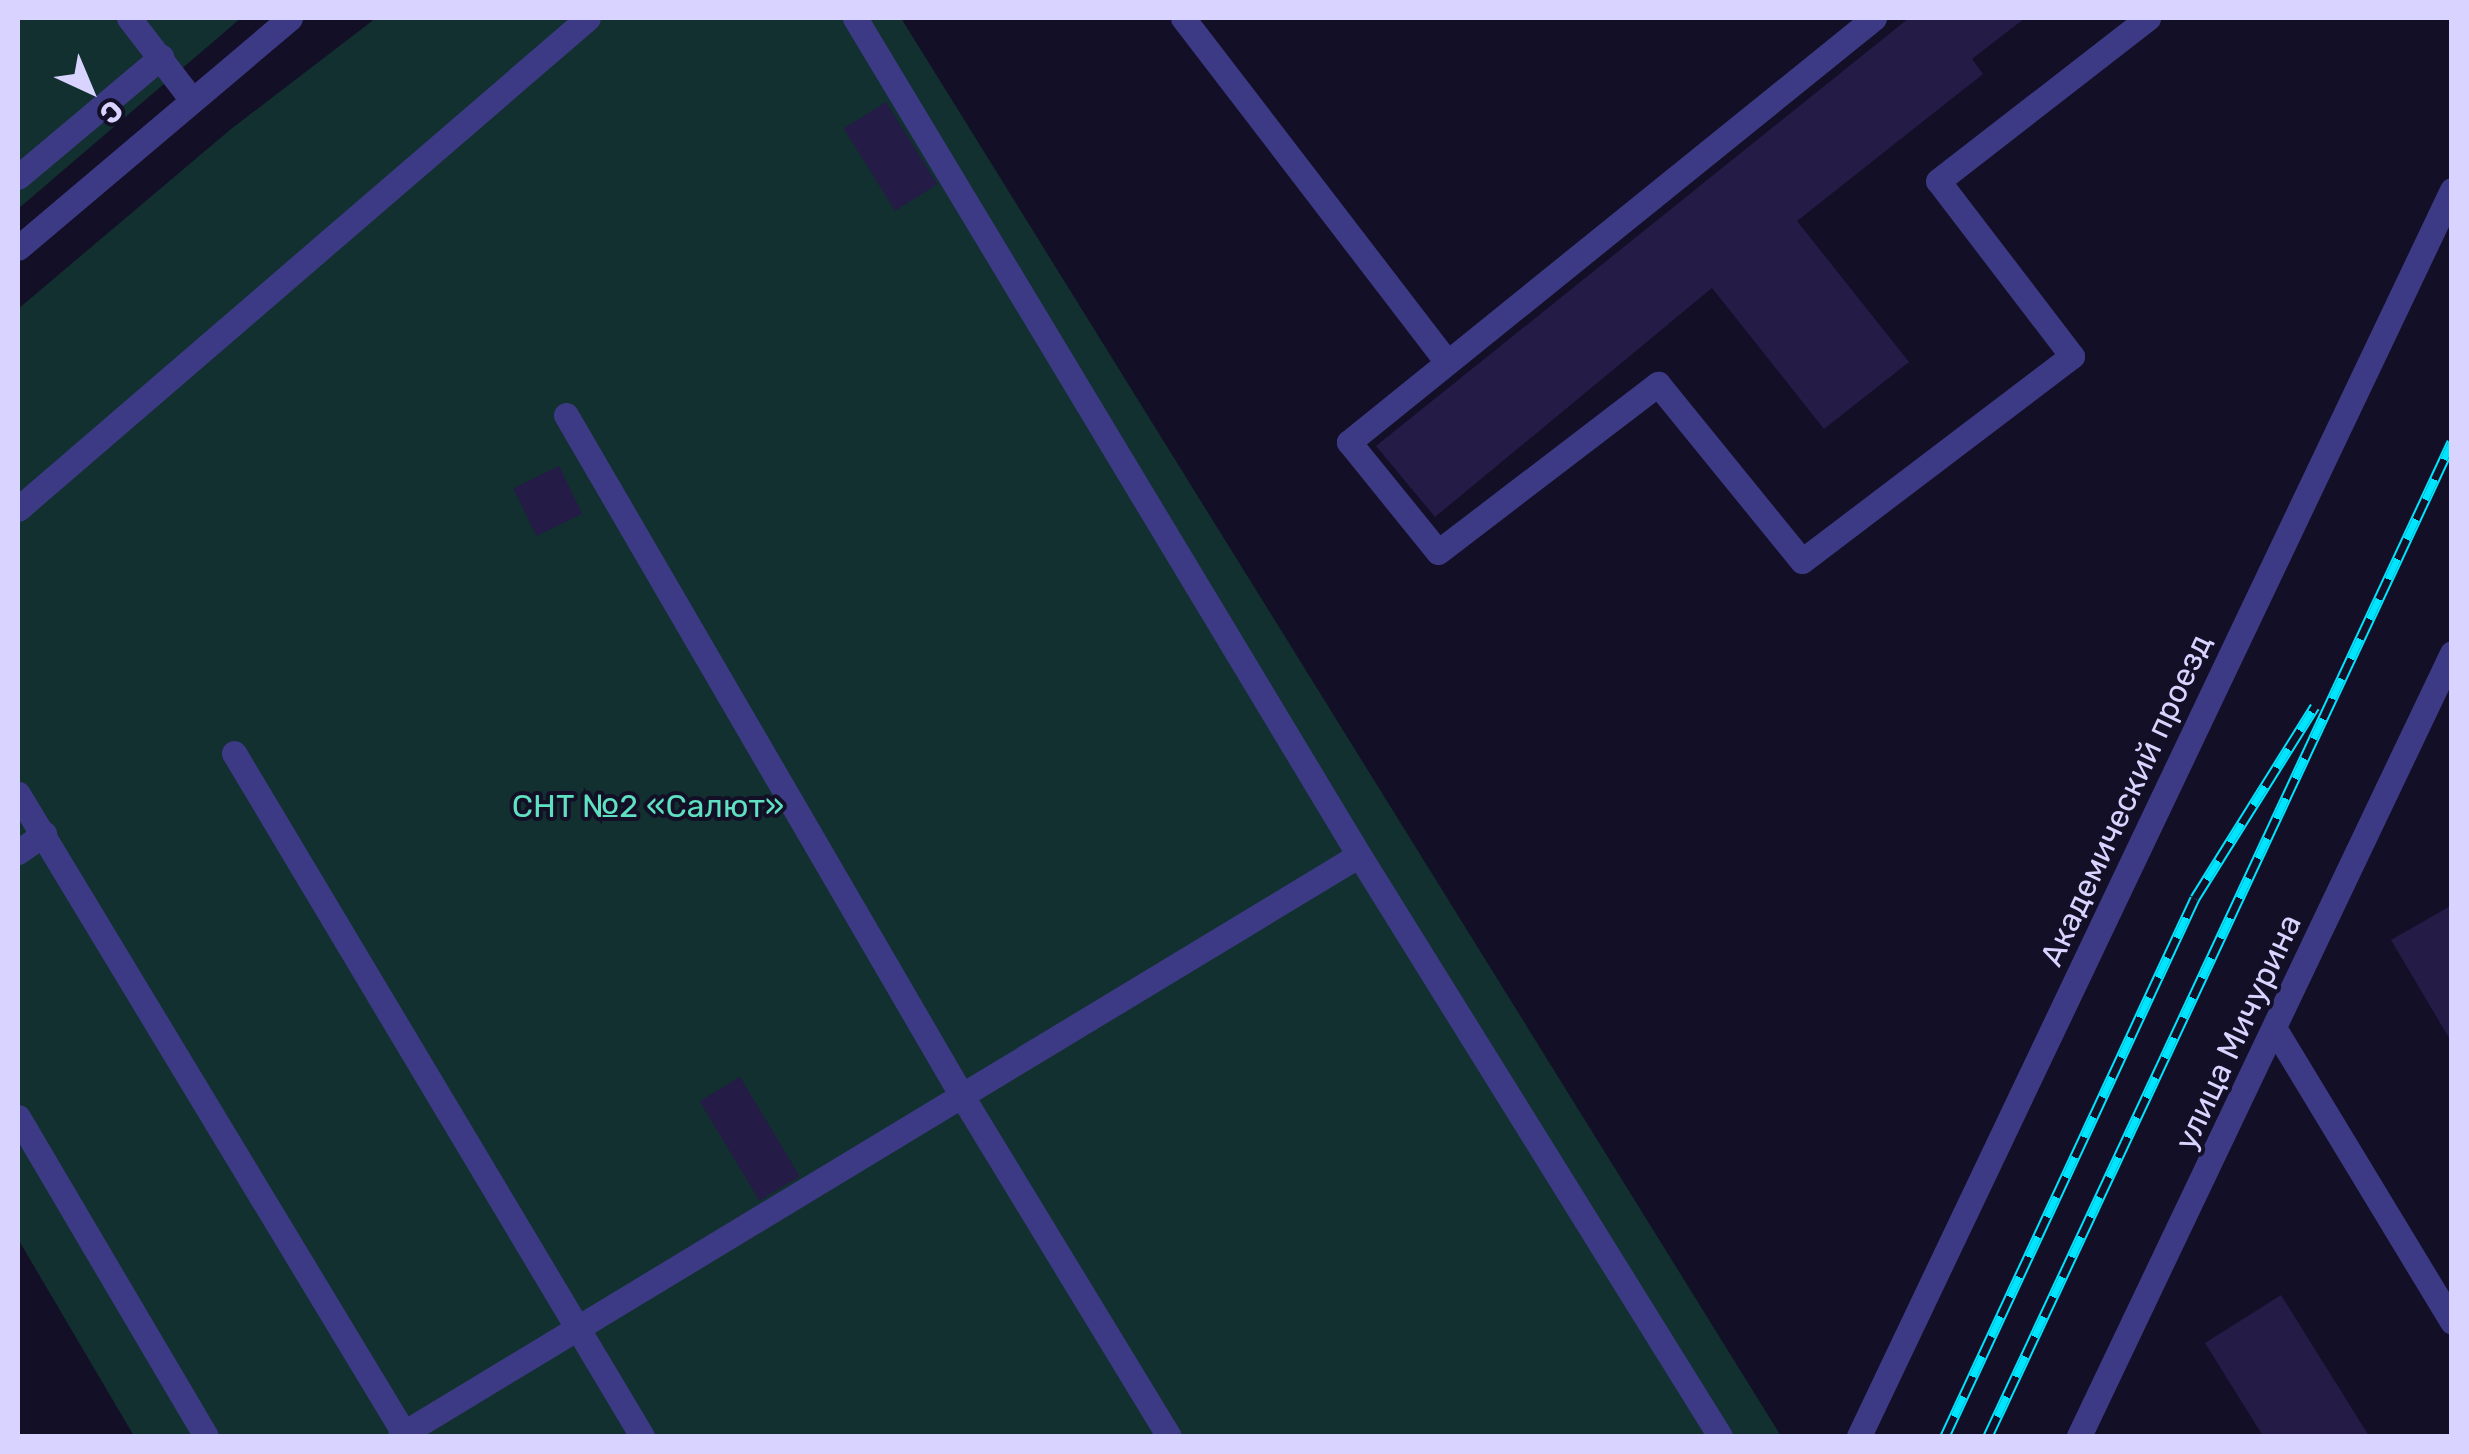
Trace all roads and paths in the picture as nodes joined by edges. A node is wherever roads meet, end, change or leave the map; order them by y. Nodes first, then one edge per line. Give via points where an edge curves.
1 (130, 18) edge
2 (290, 18) edge
3 (588, 18) edge
4 (855, 18) edge
5 (1183, 18) edge
6 (1874, 18) edge
7 (2148, 18) edge
8 (161, 56) junction
9 (192, 100) junction
10 (18, 177) edge
11 (2452, 190) edge
12 (18, 248) edge
13 (1447, 362) junction
14 (566, 415) dead end
15 (18, 508) edge
16 (2452, 653) edge
17 (234, 754) dead end
18 (18, 794) edge
19 (44, 834) junction
20 (18, 852) edge
21 (1358, 856) junction
22 (2276, 1030) junction
23 (962, 1096) junction
24 (18, 1117) edge
25 (2452, 1322) edge
26 (578, 1332) junction
27 (402, 1435) edge
28 (206, 1436) edge
29 (642, 1436) edge
30 (1169, 1436) edge
31 (1720, 1436) edge
32 (1860, 1436) edge
33 (2079, 1436) edge

1 - 8 street
2 - 9 street
3 - 15 street
4 - 21 street
5 - 13 street
6 - 13 street
7 - 13 street via 1938,182 2072,356 1802,561 1658,384 1438,552 1349,442
8 - 9 street
8 - 10 street
9 - 12 street
11 - 32 street, Академический проезд
14 - 23 street
16 - 22 street, улица Мичурина
17 - 26 street
18 - 19 street
19 - 20 street
19 - 27 street
21 - 23 street
21 - 31 street
22 - 25 street
22 - 33 street, улица Мичурина
23 - 26 street
23 - 30 street
24 - 28 street
26 - 27 street
26 - 29 street

